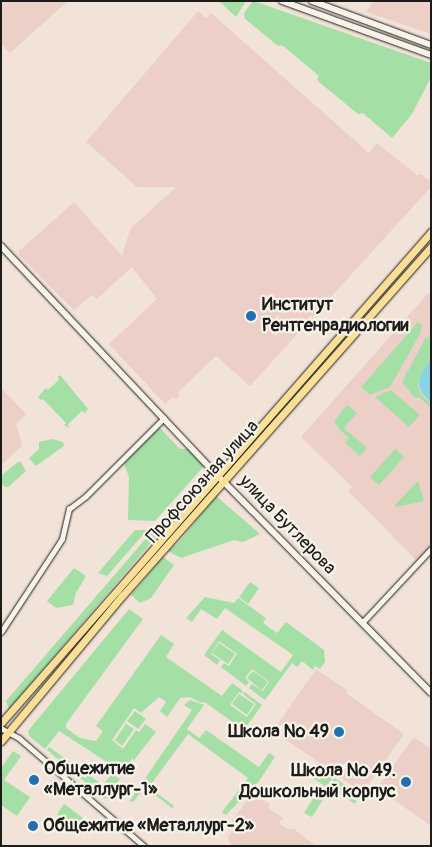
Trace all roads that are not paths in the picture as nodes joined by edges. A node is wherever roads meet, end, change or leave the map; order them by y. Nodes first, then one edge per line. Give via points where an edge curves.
1 (282, 1) edge
2 (312, 1) edge
3 (431, 45) edge
4 (431, 55) edge
5 (431, 232) edge
6 (1, 246) edge
7 (431, 247) edge
8 (164, 418) junction
9 (217, 475) junction
10 (223, 481) junction
11 (431, 549) edge
12 (362, 623) junction
13 (1, 632) edge
14 (431, 693) edge
15 (21, 699) junction
16 (30, 706) junction
17 (1, 723) edge
18 (1, 728) edge
19 (10, 731) junction
20 (1, 741) edge
21 (144, 846) edge

1 - 4 street
2 - 3 street
5 - 9 main road, Профсоюзная улица
6 - 8 street, улица Бутлерова
7 - 10 main road, Профсоюзная улица
8 - 9 street, улица Бутлерова
8 - 13 street via 69,509 62,539
9 - 10 street, улица Бутлерова
9 - 15 main road, Профсоюзная улица
10 - 12 street, улица Бутлерова
10 - 16 main road, Профсоюзная улица
11 - 12 street
12 - 14 street, улица Бутлерова
15 - 16 street via 23,707
15 - 17 main road, Профсоюзная улица
16 - 19 main road, Профсоюзная улица
18 - 19 street
19 - 20 main road, Профсоюзная улица
19 - 21 street

